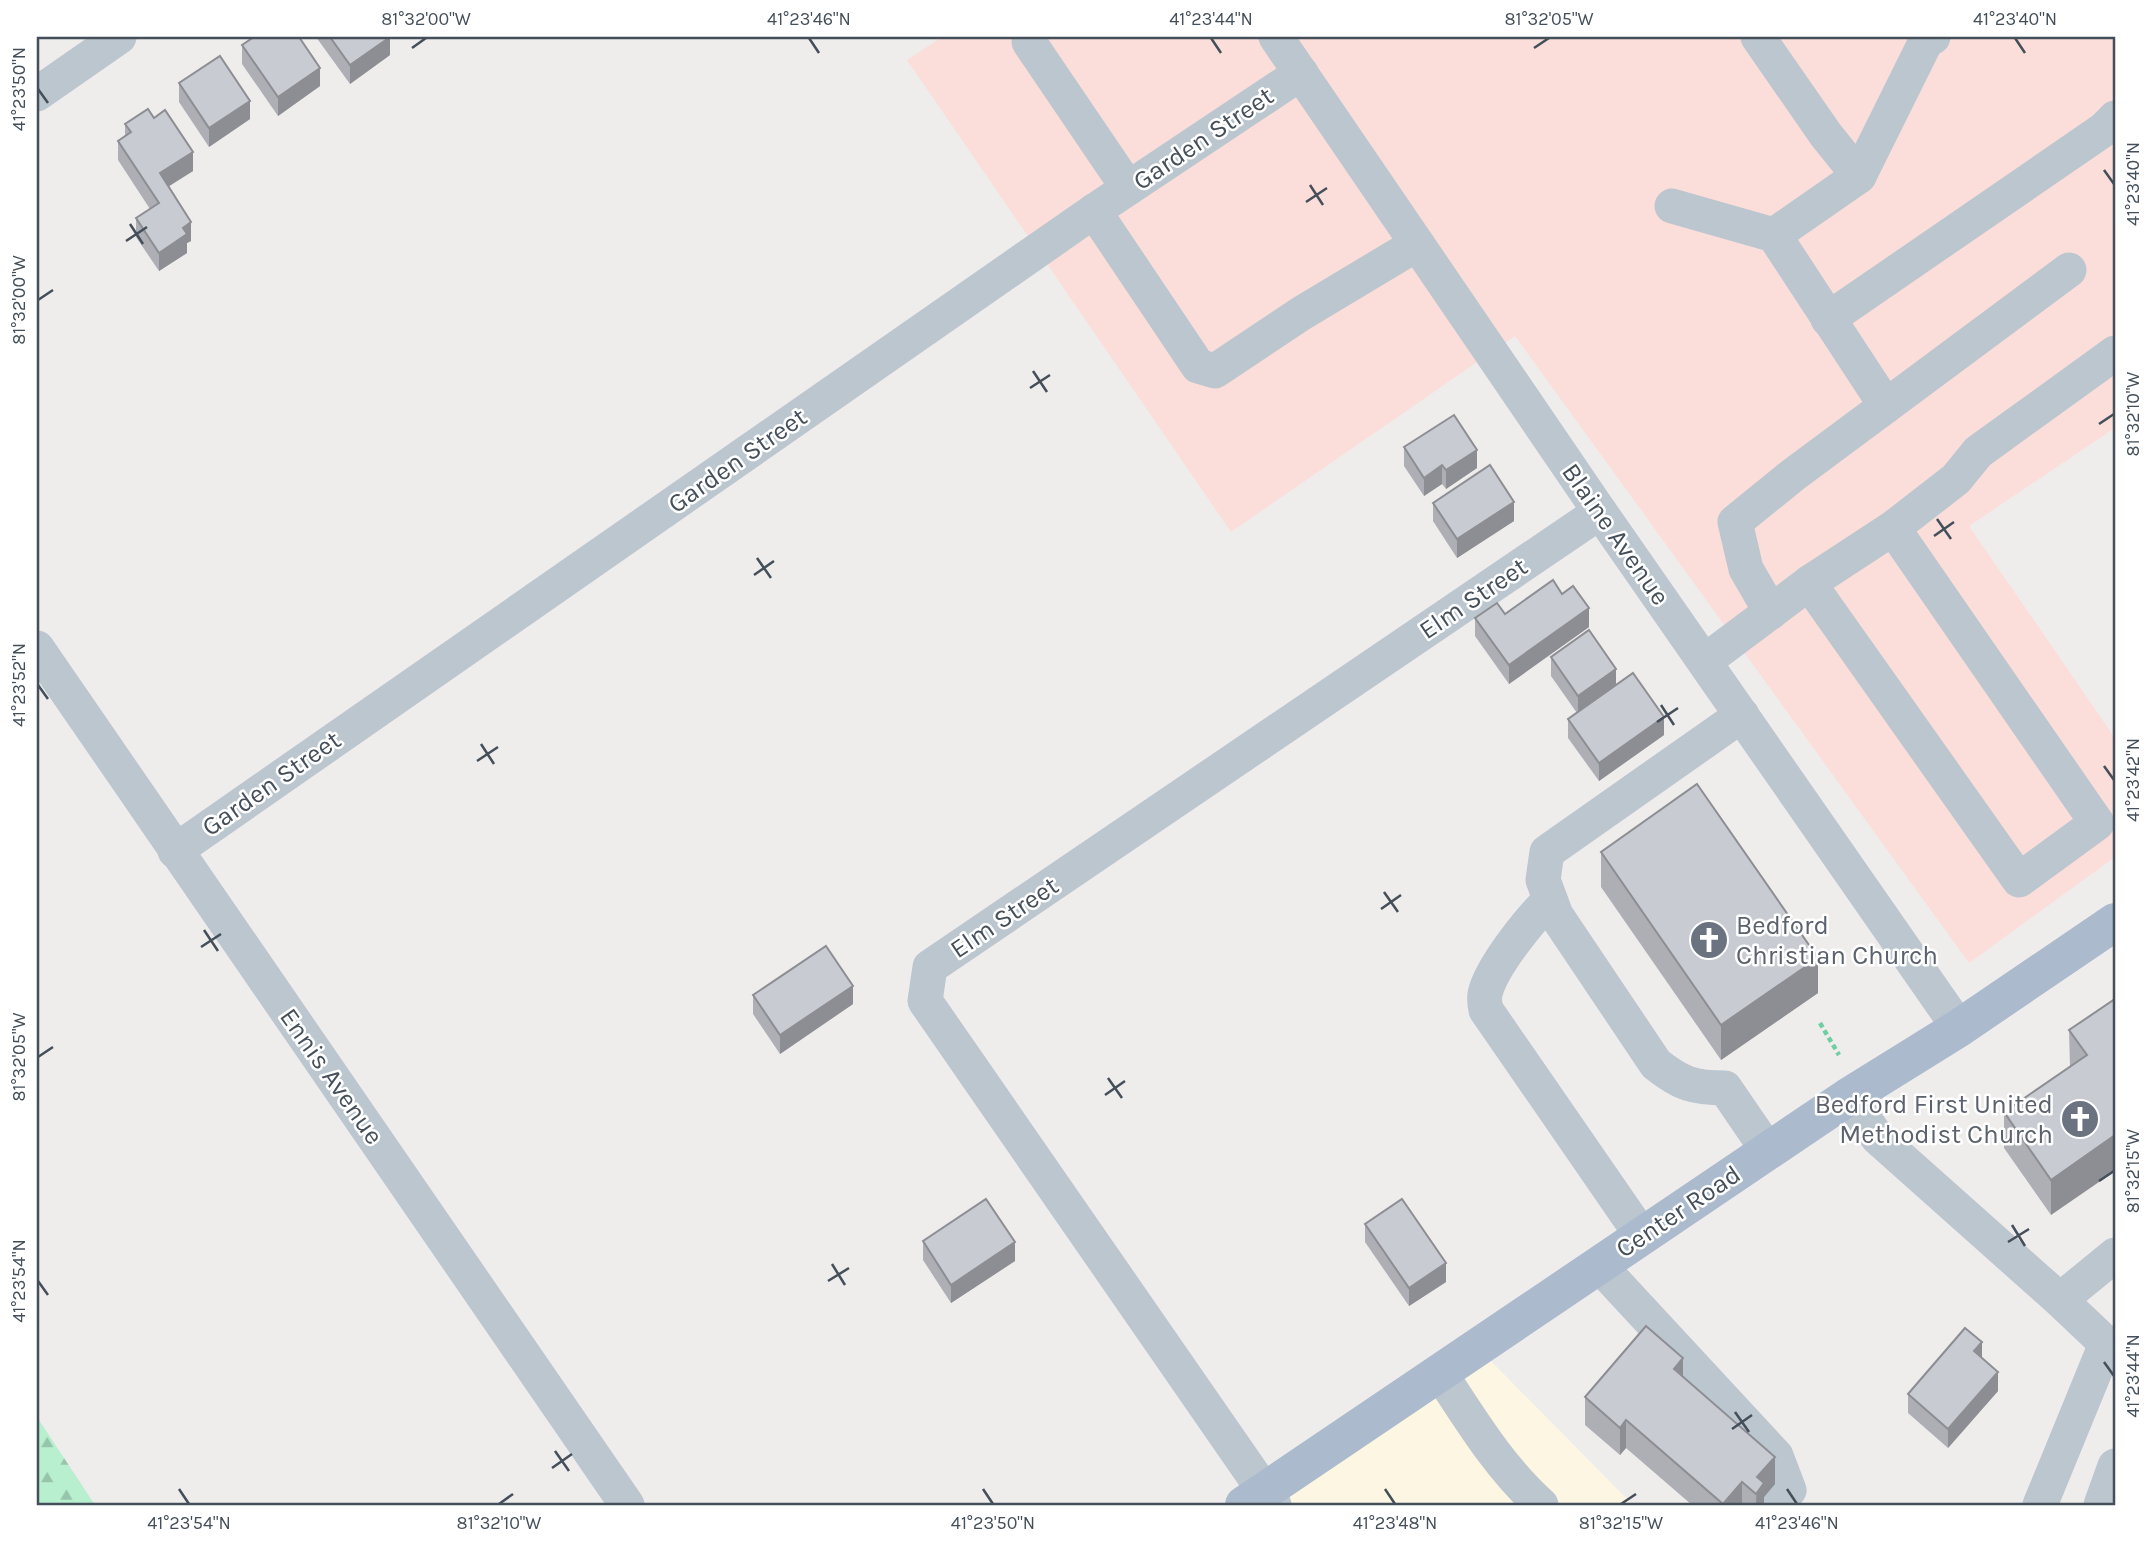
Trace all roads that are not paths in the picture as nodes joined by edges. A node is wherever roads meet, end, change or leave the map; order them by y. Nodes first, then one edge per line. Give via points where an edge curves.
1 (119, 37) edge
2 (1030, 37) edge
3 (1276, 37) edge
4 (1758, 37) edge
5 (1923, 38) edge
6 (1301, 73) junction
7 (37, 94) edge
8 (2115, 118) edge
9 (1859, 176) junction
10 (1128, 188) junction
11 (1672, 206) dead end
12 (1094, 211) junction
13 (1774, 235) junction
14 (1417, 244) junction
15 (2069, 270) dead end
16 (1828, 318) junction
17 (2115, 353) edge
18 (1886, 407) junction
19 (1600, 512) junction
20 (1893, 528) junction
21 (1809, 583) junction
22 (1771, 612) junction
23 (37, 648) edge
24 (1705, 661) junction
25 (1742, 715) junction
26 (175, 851) junction
27 (1550, 901) junction
28 (2114, 926) edge
29 (1959, 1028) junction
30 (1849, 1097) junction
31 (1768, 1151) junction
32 (1642, 1236) junction
33 (2115, 1255) edge
34 (1599, 1265) junction
35 (2060, 1300) junction
36 (2111, 1348) edge
37 (1440, 1373) junction
38 (2115, 1466) edge
39 (1261, 1501) edge
40 (627, 1505) edge
41 (1541, 1505) edge
42 (1776, 1505) edge
43 (2040, 1505) edge
44 (2101, 1505) edge

1 - 7 street
2 - 10 street via 1029,42
3 - 6 street, Blaine Avenue
4 - 9 street
5 - 9 street
6 - 10 street, Garden Street
6 - 14 street, Blaine Avenue
8 - 16 street
9 - 13 street
10 - 12 street, Garden Street
11 - 13 street
12 - 14 street via 1198,366 1215,371
12 - 26 street, Garden Street
13 - 16 street
14 - 19 street, Blaine Avenue
15 - 18 street
16 - 18 street
17 - 20 street via 1978,452 1956,479
18 - 22 street via 1735,522 1746,569
19 - 24 street, Blaine Avenue
19 - 39 street, Elm Street via 930,967 925,1001
20 - 21 street
20 - 21 street via 2097,823 2019,880
21 - 22 street
22 - 24 street
23 - 26 street, Ennis Avenue
24 - 25 street, Blaine Avenue
25 - 27 street via 1547,852 1543,880
25 - 29 street, Blaine Avenue
26 - 40 street, Ennis Avenue
27 - 31 street via 1656,1064 1677,1080 1700,1088 1726,1088
27 - 32 street via 1531,919 1490,980 1484,997 1486,1010
28 - 29 main road, Center Road
29 - 30 main road, Center Road
30 - 31 main road, Center Road
30 - 35 street via 1878,1138
31 - 32 main road, Center Road
32 - 34 main road, Center Road
33 - 35 street
34 - 37 main road, Center Road
34 - 42 street via 1776,1456 1789,1490
35 - 36 street
36 - 43 street
37 - 39 main road, Center Road
37 - 41 street via 1493,1453
38 - 44 street

